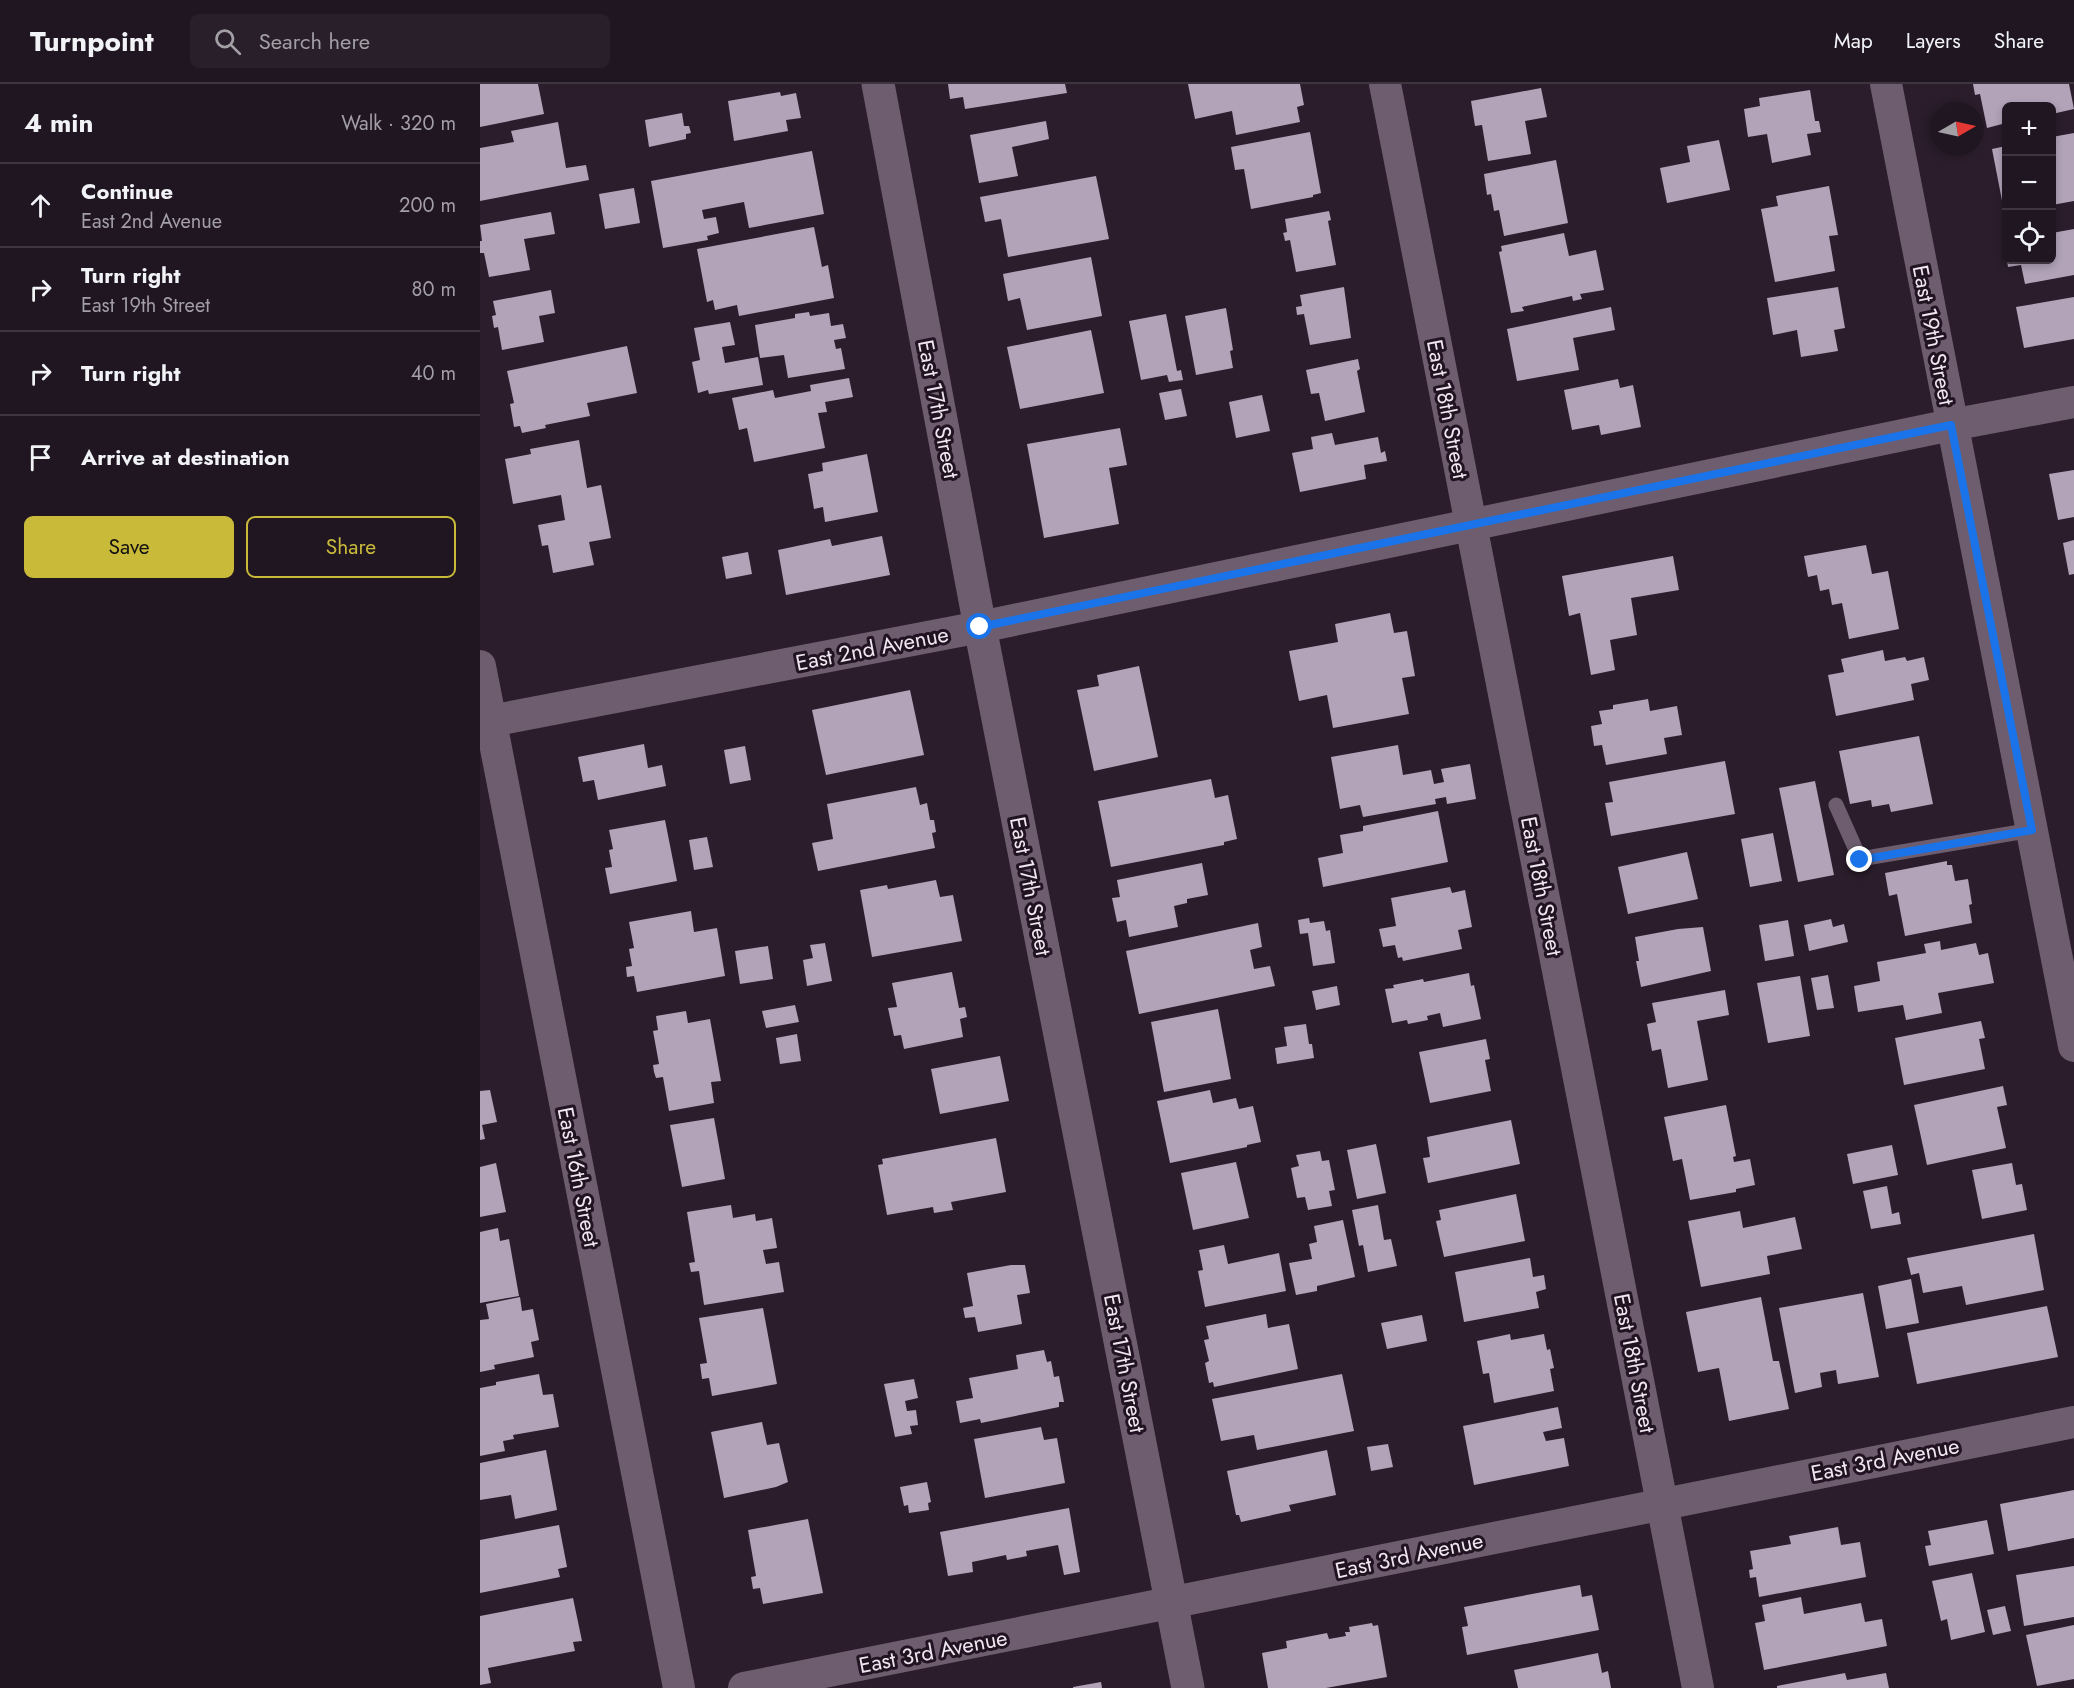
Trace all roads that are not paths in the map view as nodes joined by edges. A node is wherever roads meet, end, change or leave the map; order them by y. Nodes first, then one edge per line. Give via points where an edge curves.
1 (878, 84) edge
2 (1385, 84) edge
3 (1886, 84) edge
4 (2074, 402) edge
5 (1951, 425) junction
6 (1471, 525) junction
7 (980, 627) junction
8 (480, 666) edge
9 (485, 722) edge
10 (1836, 806) dead end
11 (2032, 830) junction
12 (2074, 1046) edge
13 (2074, 1422) edge
14 (1663, 1503) junction
15 (1172, 1604) junction
16 (679, 1688) edge
17 (744, 1688) edge
18 (1188, 1688) edge
19 (1698, 1688) edge

1 - 7 street, East 17th Street
2 - 6 street, East 18th Street
3 - 5 street, East 19th Street
4 - 5 street, East 2nd Avenue
5 - 6 street, East 2nd Avenue
5 - 11 street, East 19th Street
6 - 7 street, East 2nd Avenue
6 - 14 street, East 18th Street
7 - 9 street, East 2nd Avenue
7 - 15 street, East 17th Street
8 - 9 street, East 16th Street
9 - 16 street, East 16th Street
10 - 11 lane via 1860,860
11 - 12 street, East 19th Street
13 - 14 street, East 3rd Avenue
14 - 15 street, East 3rd Avenue
14 - 19 street, East 18th Street
15 - 17 street, East 3rd Avenue
15 - 18 street, East 17th Street

